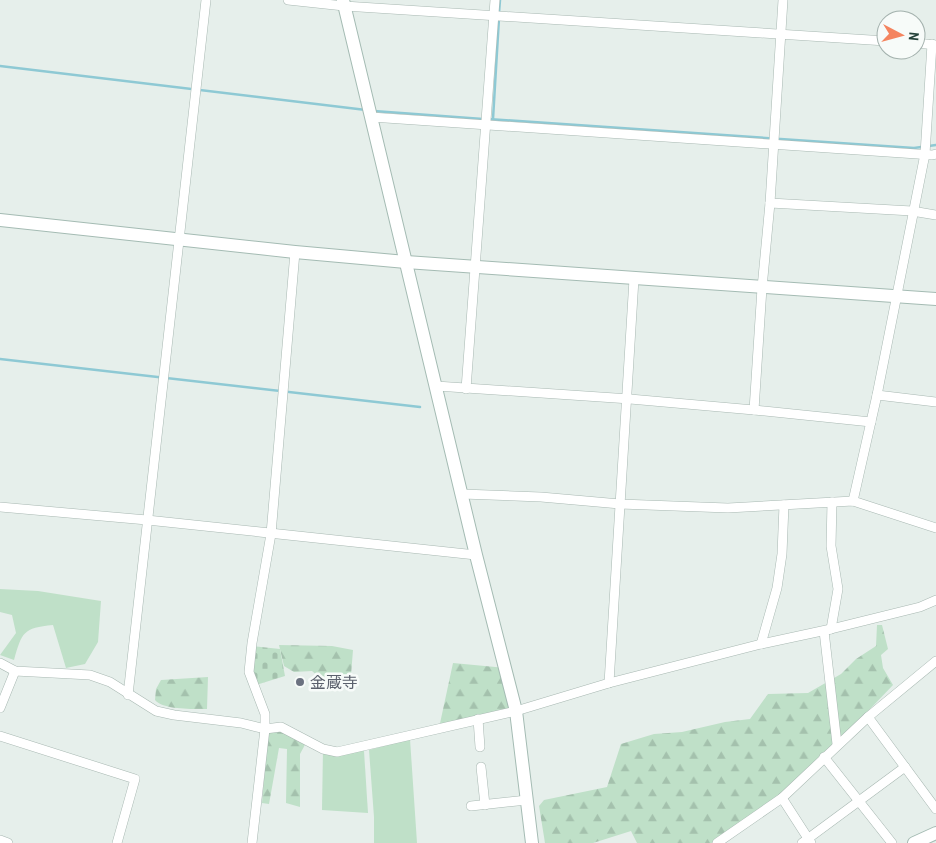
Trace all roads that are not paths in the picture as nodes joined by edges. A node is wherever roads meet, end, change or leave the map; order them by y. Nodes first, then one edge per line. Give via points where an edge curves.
1 (206, 0) edge
2 (288, 0) edge
3 (494, 0) edge
4 (783, 0) edge
5 (343, 3) edge
6 (494, 15) junction
7 (781, 34) junction
8 (876, 40) edge
9 (934, 44) edge
10 (371, 117) junction
11 (485, 125) junction
12 (774, 144) junction
13 (925, 154) junction
14 (936, 154) edge
15 (770, 203) junction
16 (912, 211) junction
17 (936, 214) edge
18 (0, 220) edge
19 (178, 238) junction
20 (295, 252) junction
21 (406, 262) junction
22 (474, 266) junction
23 (634, 279) junction
24 (762, 288) junction
25 (897, 296) junction
26 (936, 298) edge
27 (436, 386) junction
28 (466, 389) junction
29 (877, 396) junction
30 (627, 399) junction
31 (936, 402) edge
32 (754, 410) junction
33 (871, 422) junction
34 (462, 494) junction
35 (853, 501) junction
36 (832, 502) junction
37 (620, 504) junction
38 (784, 505) junction
39 (0, 507) edge
40 (147, 520) junction
41 (936, 528) edge
42 (271, 534) junction
43 (476, 555) junction
44 (936, 600) edge
45 (828, 630) junction
46 (761, 644) junction
47 (936, 661) edge
48 (0, 664) edge
49 (16, 671) junction
50 (609, 683) junction
51 (128, 695) junction
52 (0, 708) edge
53 (516, 711) junction
54 (868, 717) junction
55 (478, 719) junction
56 (265, 729) junction
57 (0, 736) edge
58 (838, 744) junction
59 (480, 747) dead end
60 (824, 757) junction
61 (481, 767) dead end
62 (905, 767) junction
63 (782, 798) junction
64 (527, 800) junction
65 (859, 802) junction
66 (485, 804) junction
67 (471, 806) dead end
68 (936, 808) edge
69 (936, 833) edge
70 (0, 840) edge
71 (807, 842) edge
72 (8, 843) edge
73 (117, 843) edge
74 (252, 843) edge
75 (532, 843) edge
76 (719, 843) edge
77 (892, 843) edge
78 (914, 843) edge

1 - 19 street
2 - 5 street
3 - 6 street
4 - 7 street
5 - 6 street
5 - 10 street
6 - 7 street
6 - 11 street
7 - 8 street
7 - 12 street
9 - 13 street
10 - 11 street
10 - 21 street
11 - 12 street
11 - 22 street
12 - 13 street
12 - 15 street
13 - 14 street
13 - 16 street
15 - 16 street
15 - 24 street
16 - 17 street
16 - 25 street
18 - 19 street
19 - 20 street
19 - 40 street
20 - 21 street
20 - 42 street
21 - 22 street
21 - 27 street
22 - 23 street
22 - 28 street
23 - 24 street
23 - 30 street
24 - 25 street
24 - 32 street
25 - 26 street
25 - 29 street
27 - 28 street
27 - 34 street
28 - 30 street
29 - 31 street
29 - 33 street
30 - 32 street
30 - 37 street
32 - 33 street
33 - 35 street
34 - 37 street
34 - 43 street
35 - 36 street
35 - 41 street
36 - 38 street
36 - 45 street via 831,546 838,589
37 - 38 street via 728,508
37 - 50 street
38 - 46 street via 777,588
39 - 40 street
40 - 42 street
40 - 51 street
42 - 43 street
42 - 56 street via 249,672 265,714
43 - 53 street
44 - 45 street
45 - 46 street
45 - 58 street
46 - 50 street
47 - 54 street
48 - 49 street
49 - 51 street via 90,675 110,682
49 - 52 street
50 - 53 street
51 - 56 street via 156,711
53 - 55 street
53 - 64 street
54 - 58 street
54 - 62 street
55 - 56 street via 338,752 323,749 281,727
55 - 59 street
56 - 74 street
57 - 73 street via 135,779
58 - 60 street
60 - 63 street
60 - 65 street
61 - 66 street
62 - 65 street
62 - 68 street
63 - 71 street
63 - 76 street
64 - 66 street
64 - 75 street
65 - 71 street
65 - 77 street
66 - 67 street
69 - 78 street
70 - 72 street

